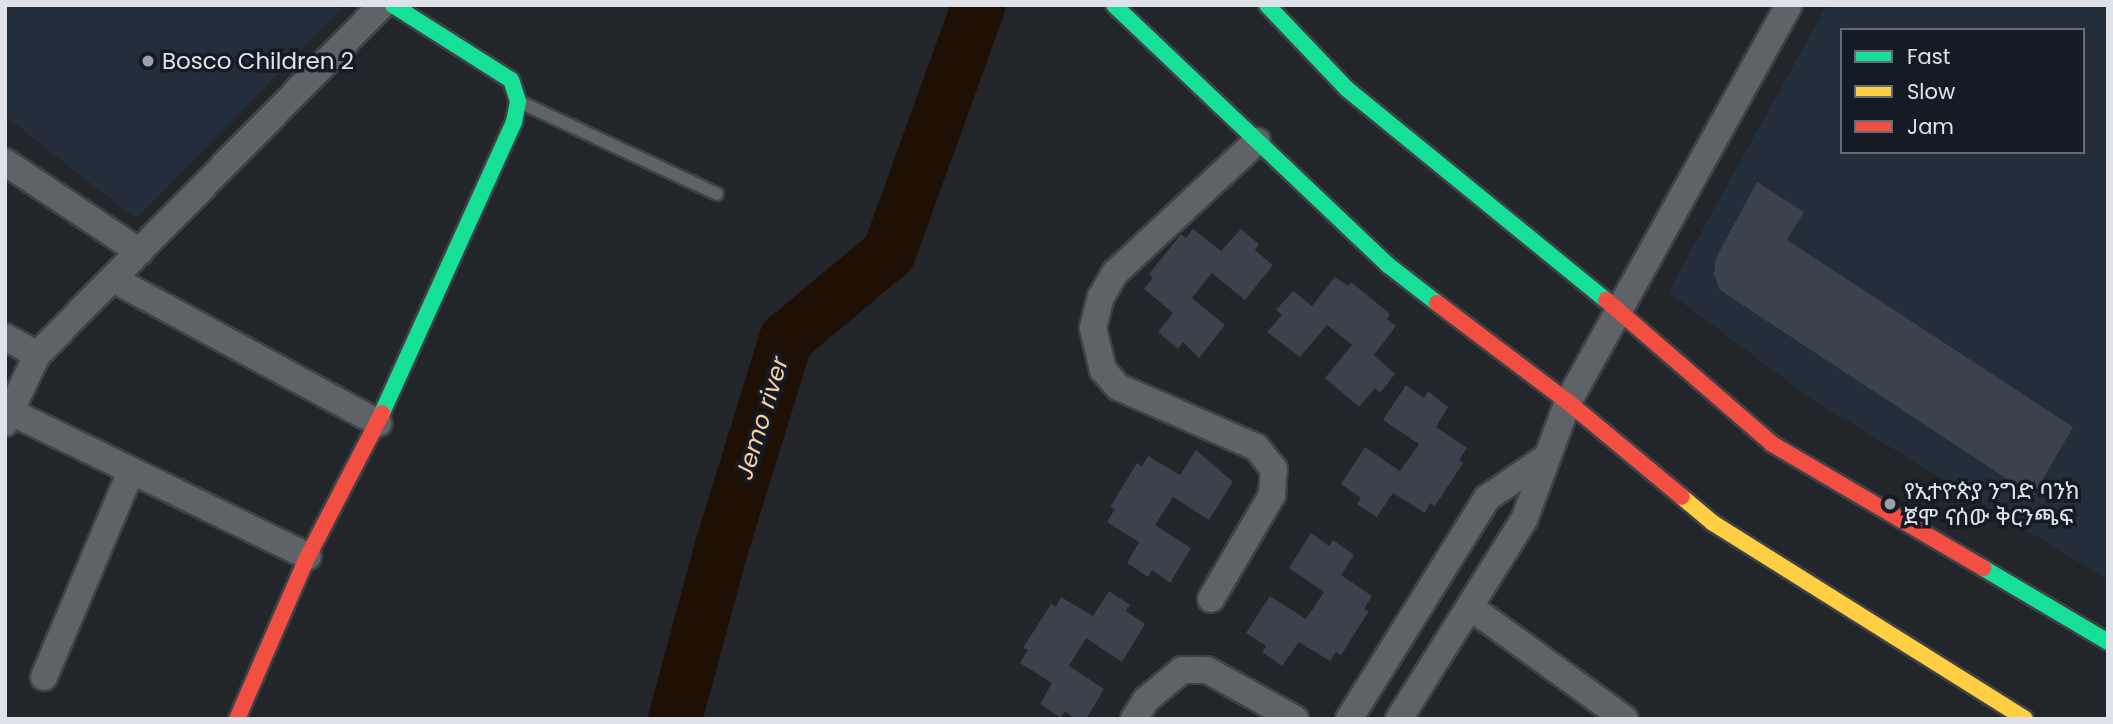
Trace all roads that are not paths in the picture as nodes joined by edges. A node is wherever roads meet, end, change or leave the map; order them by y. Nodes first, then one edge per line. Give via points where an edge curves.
1 (382, 5) edge
2 (393, 5) edge
3 (1114, 5) edge
4 (1267, 5) edge
5 (1789, 5) edge
6 (518, 101) junction
7 (1257, 141) junction
8 (5, 162) edge
9 (717, 194) dead end
10 (139, 252) junction
11 (113, 279) junction
12 (1619, 310) junction
13 (5, 337) edge
14 (37, 355) junction
15 (1568, 401) junction
16 (8, 418) edge
17 (378, 423) junction
18 (1544, 459) junction
19 (131, 473) junction
20 (309, 556) junction
21 (1211, 598) dead end
22 (1469, 607) junction
23 (2108, 642) edge
24 (44, 677) dead end
25 (1621, 718) edge
26 (237, 719) edge
27 (1135, 719) edge
28 (1295, 719) edge
29 (1349, 719) edge
30 (1399, 719) edge
31 (2025, 719) edge

1 - 10 street
2 - 6 main road via 511,80
3 - 7 main road
4 - 12 main road via 1347,89
5 - 12 street
6 - 9 lane
6 - 17 main road via 514,122
7 - 15 main road via 1388,265
7 - 21 street via 1115,273 1101,297 1093,328 1102,370 1118,387 1256,447 1274,469 1272,495
8 - 10 street
10 - 11 street
11 - 14 street
11 - 17 street
12 - 15 street
12 - 23 main road via 1772,444
13 - 14 street
14 - 16 street
15 - 18 street
15 - 31 main road via 1713,523
16 - 19 street
17 - 20 main road
18 - 22 street via 1524,520
18 - 29 street via 1487,498
19 - 20 street
19 - 24 street
20 - 26 main road
22 - 25 street
22 - 30 street
27 - 28 street via 1146,700 1182,670 1207,670

